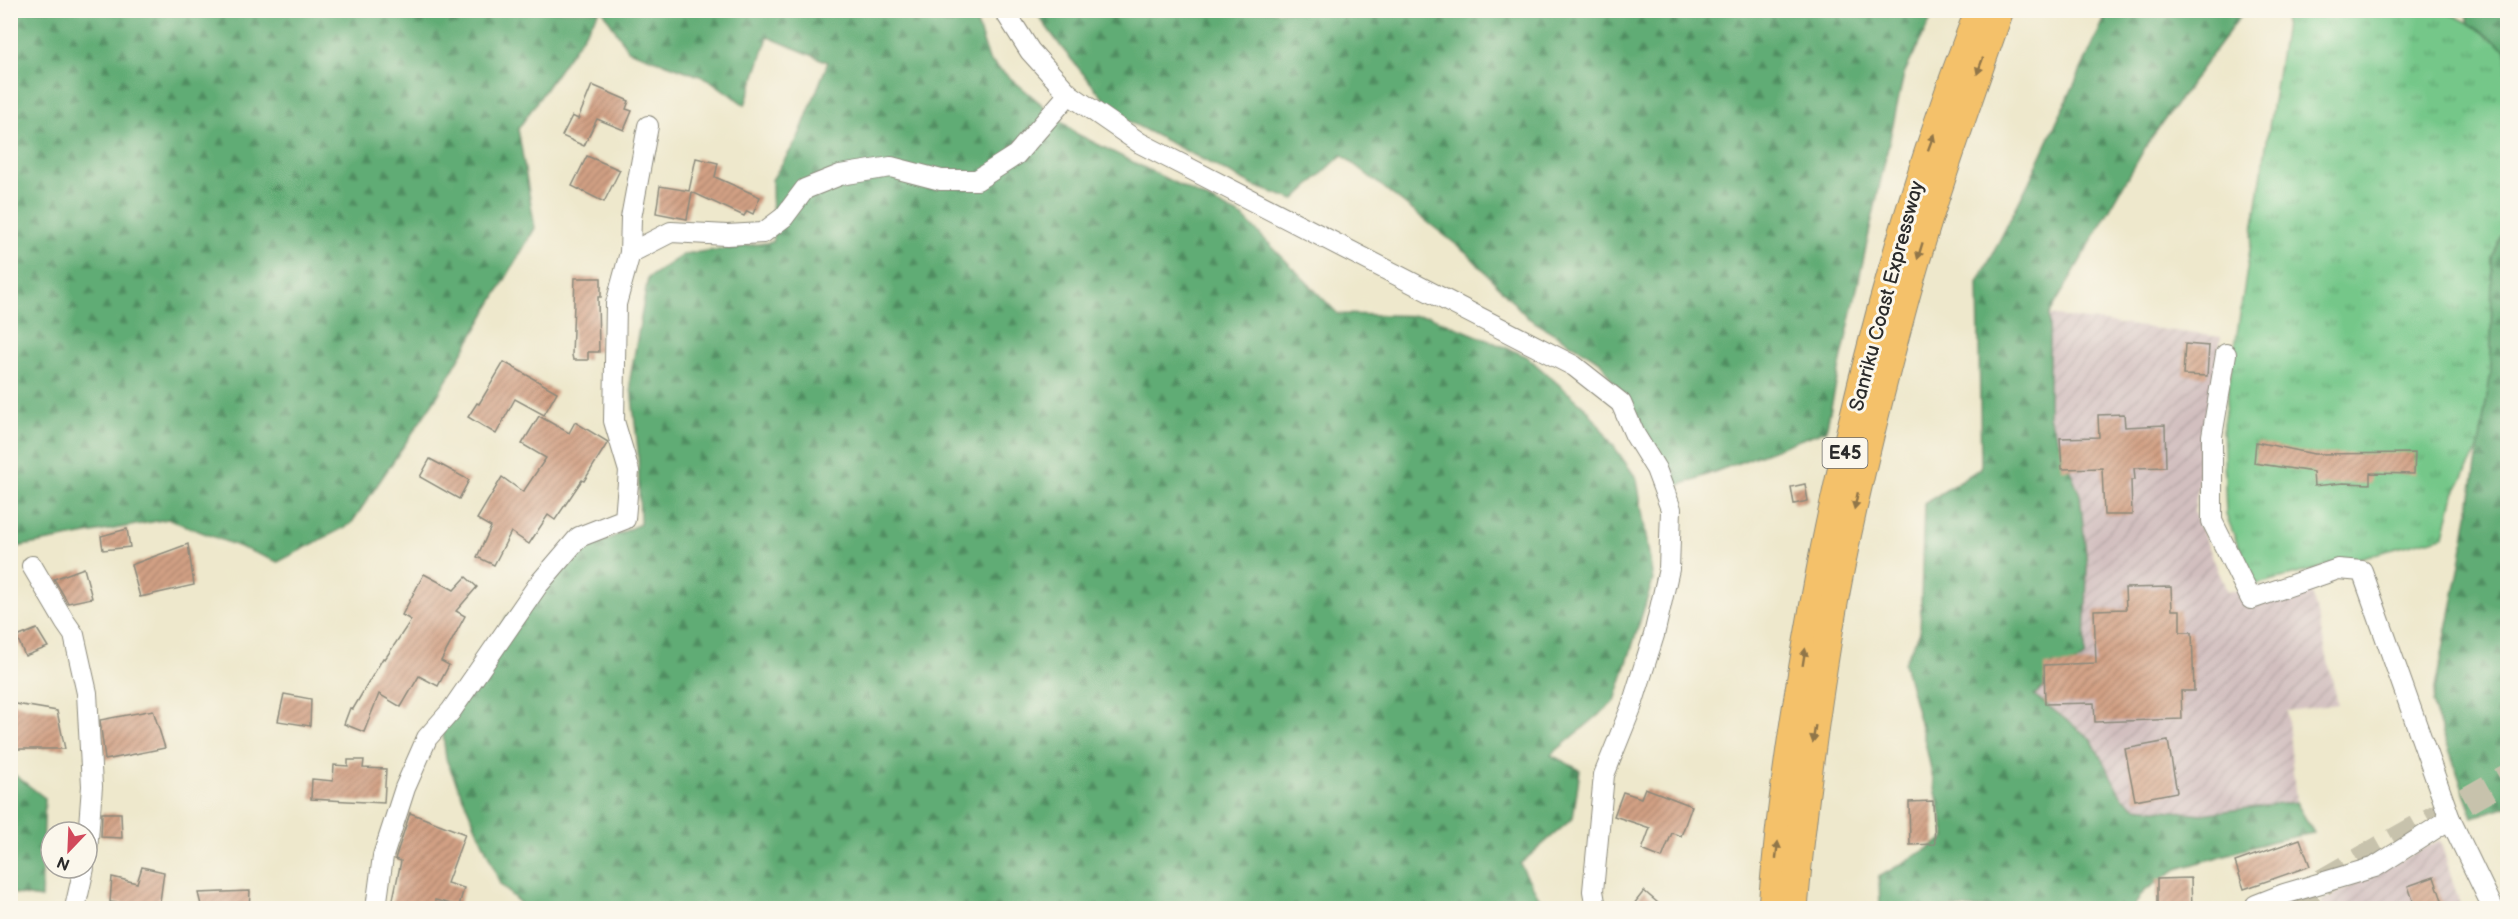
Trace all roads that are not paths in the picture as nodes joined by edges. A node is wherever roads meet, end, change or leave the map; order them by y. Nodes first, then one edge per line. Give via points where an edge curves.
1 (1004, 10) edge
2 (1979, 10) edge
3 (2000, 10) edge
4 (1069, 94) junction
5 (648, 126) dead end
6 (630, 253) junction
7 (2226, 354) dead end
8 (32, 566) dead end
9 (2450, 819) junction
10 (89, 820) edge
11 (81, 880) edge
12 (75, 909) edge
13 (376, 909) edge
14 (1596, 909) edge
15 (1772, 909) edge
16 (1794, 909) edge
17 (2256, 909) edge
18 (2493, 909) edge

1 - 4 street via 1030,51
15 -> 2 highway, Sanriku Coast Expressway / E45 via 1791,740 1839,477 1878,319 1924,163
3 -> 16 highway, Sanriku Coast Expressway / E45 via 1951,149 1903,309 1862,477 1829,630 1803,803
4 - 6 street via 1016,155 977,180 941,180 891,167 840,175 805,189 784,217 763,234 671,232
4 - 14 street via 1140,143 1574,366 1622,403 1635,435 1656,468 1671,509 1669,569 1631,708 1604,775 1593,891
5 - 6 street via 631,218
6 - 13 street via 616,304 615,338 614,421 629,471 625,519 579,537 538,585 451,711 427,738 405,788 383,856
7 - 9 street via 2212,436 2212,521 2251,599 2338,569 2362,571
8 - 10 street via 74,635 87,693 92,786
9 - 17 street via 2375,867 2284,894 2256,905
9 - 18 street
11 - 12 street

